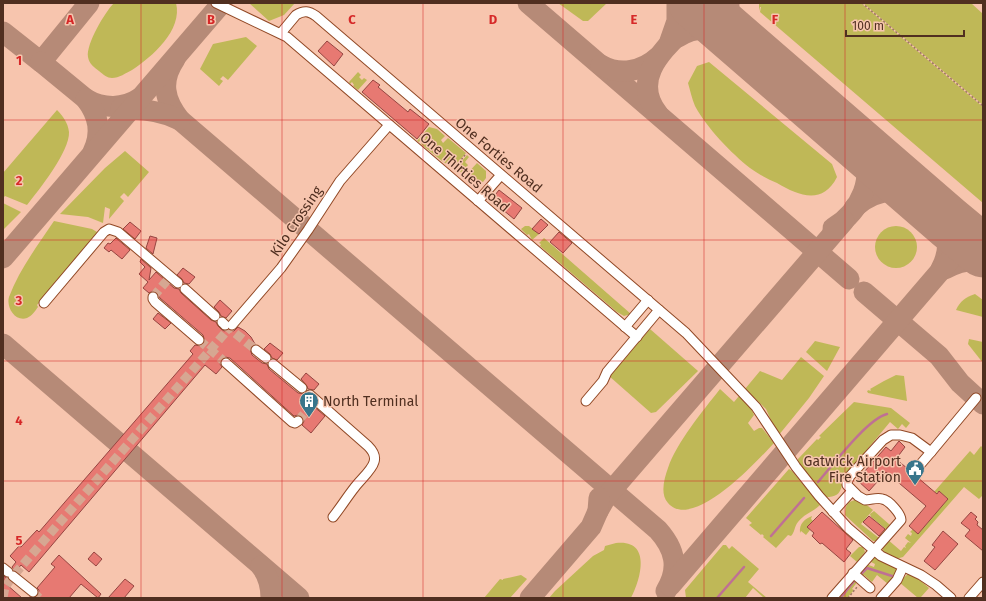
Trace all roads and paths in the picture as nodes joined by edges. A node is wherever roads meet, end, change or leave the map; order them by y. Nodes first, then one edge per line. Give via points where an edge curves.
1 (216, 3) edge
2 (862, 3) edge
3 (277, 31) junction
4 (983, 106) edge
5 (388, 125) junction
6 (470, 149) junction
7 (501, 175) junction
8 (448, 176) junction
9 (478, 201) junction
10 (178, 283) dead end
11 (185, 289) dead end
12 (153, 297) dead end
13 (648, 300) junction
14 (44, 303) dead end
15 (659, 310) junction
16 (625, 327) junction
17 (637, 337) junction
18 (199, 340) tunnel mouth
19 (256, 350) tunnel mouth
20 (226, 363) tunnel mouth
21 (302, 388) dead end
22 (976, 398) dead end
23 (314, 399) dead end
24 (586, 400) dead end
25 (295, 422) dead end
26 (931, 452) junction
27 (913, 473) dead end
28 (852, 490) junction
29 (833, 512) junction
30 (333, 517) dead end
31 (874, 550) junction
32 (903, 567) junction
33 (8, 572) edge
34 (853, 573) junction
35 (862, 581) junction
36 (983, 582) edge
37 (870, 588) dead end
38 (33, 592) tunnel mouth
39 (832, 598) edge
40 (848, 598) edge
41 (881, 598) edge
42 (951, 598) edge
43 (969, 598) edge

1 - 3 lane, One Thirties Road
2 - 4 path
3 - 5 lane, One Thirties Road
3 - 6 lane, One Forties Road via 305,11 316,16
5 - 8 lane, One Thirties Road
5 - 11 lane, Kilo Crossing via 336,186 278,271 224,322
6 - 7 lane, One Forties Road
6 - 8 path
7 - 9 lane
7 - 13 lane, One Forties Road
8 - 9 lane, One Thirties Road
9 - 16 lane, One Thirties Road
10 - 14 lane via 114,230 109,229
12 - 18 lane via 155,302
13 - 15 lane, One Forties Road
13 - 16 lane
15 - 17 lane
15 - 29 lane, One Forties Road via 686,333 759,411 779,444
16 - 17 lane, One Thirties Road
17 - 24 lane
19 - 21 lane
20 - 25 lane
22 - 26 lane
23 - 30 lane via 368,446 373,451 375,460
26 - 27 lane
26 - 28 lane via 911,438 888,436 848,479 847,485
28 - 29 lane
28 - 31 lane via 865,500 883,499 900,515 900,522
29 - 31 lane, One Forties Road
31 - 32 lane, One Forties Road
31 - 34 lane
32 - 41 lane via 897,580
32 - 42 lane, One Forties Road via 931,582
33 - 38 lane
34 - 35 lane
34 - 39 lane
35 - 37 lane
35 - 40 path
36 - 43 lane

